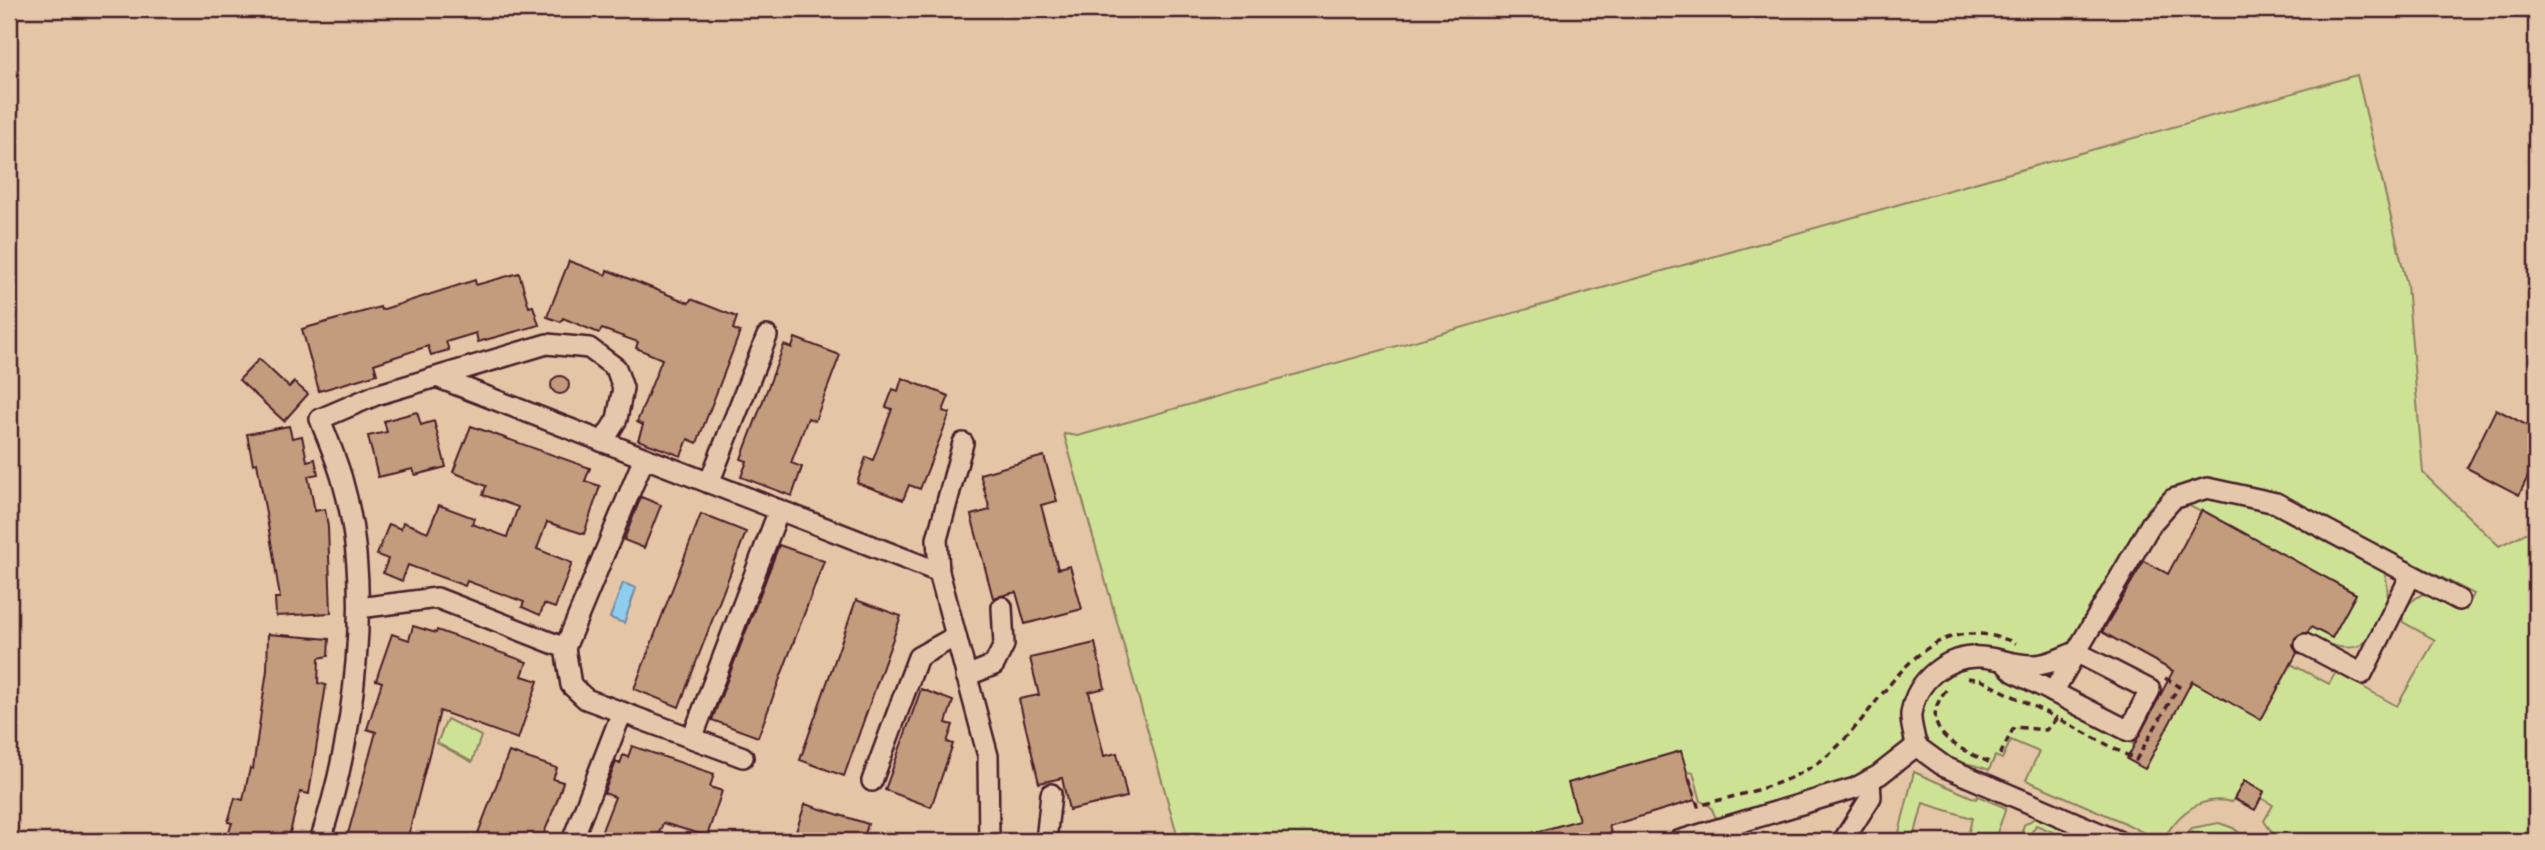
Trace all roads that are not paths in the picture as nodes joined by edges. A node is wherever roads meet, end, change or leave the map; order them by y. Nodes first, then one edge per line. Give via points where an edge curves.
1 (767, 336) dead end
2 (439, 378) junction
3 (603, 442) junction
4 (963, 443) dead end
5 (644, 458) junction
6 (709, 483) junction
7 (779, 510) junction
8 (939, 572) junction
9 (2411, 575) junction
10 (2459, 600) dead end
11 (1002, 607) dead end
12 (359, 608) junction
13 (956, 636) junction
14 (2305, 644) dead end
15 (565, 649) junction
16 (2076, 652) junction
17 (2005, 663) junction
18 (967, 676) junction
19 (2053, 692) junction
20 (622, 712) junction
21 (693, 736) junction
22 (1916, 746) junction
23 (743, 757) dead end
24 (1870, 780) junction
25 (872, 781) dead end
26 (1051, 794) dead end
27 (320, 841) edge
28 (572, 841) edge
29 (989, 841) edge
30 (1046, 841) edge
31 (1678, 841) edge
32 (1843, 841) edge
33 (2118, 841) edge

1 - 6 street
2 - 3 street
2 - 3 street via 547,344 589,348 616,368 623,387 617,419
2 - 12 street via 376,395 320,419 343,480
3 - 5 street
4 - 8 street via 937,539
5 - 6 street
5 - 15 street
6 - 7 street
7 - 8 street
7 - 21 street
8 - 13 street
9 - 10 street
9 - 14 street via 2362,674
9 - 16 street via 2276,503 2207,488 2174,499 2151,524
11 - 18 street via 1004,645 994,665
12 - 15 street via 437,598
12 - 27 street via 350,710 336,792
13 - 18 street
13 - 25 street via 918,657
15 - 20 street via 571,685 586,699
16 - 17 street via 2047,664
16 - 19 street
16 - 19 street via 2150,690 2129,731
17 - 19 street via 2014,673
17 - 22 street via 1981,657 1954,660 1938,668 1924,682 1911,714
18 - 29 street via 988,756
20 - 21 street
20 - 28 street
21 - 23 street
22 - 24 street
22 - 33 street via 1945,767
24 - 31 street
24 - 32 street via 1871,797
26 - 30 street

